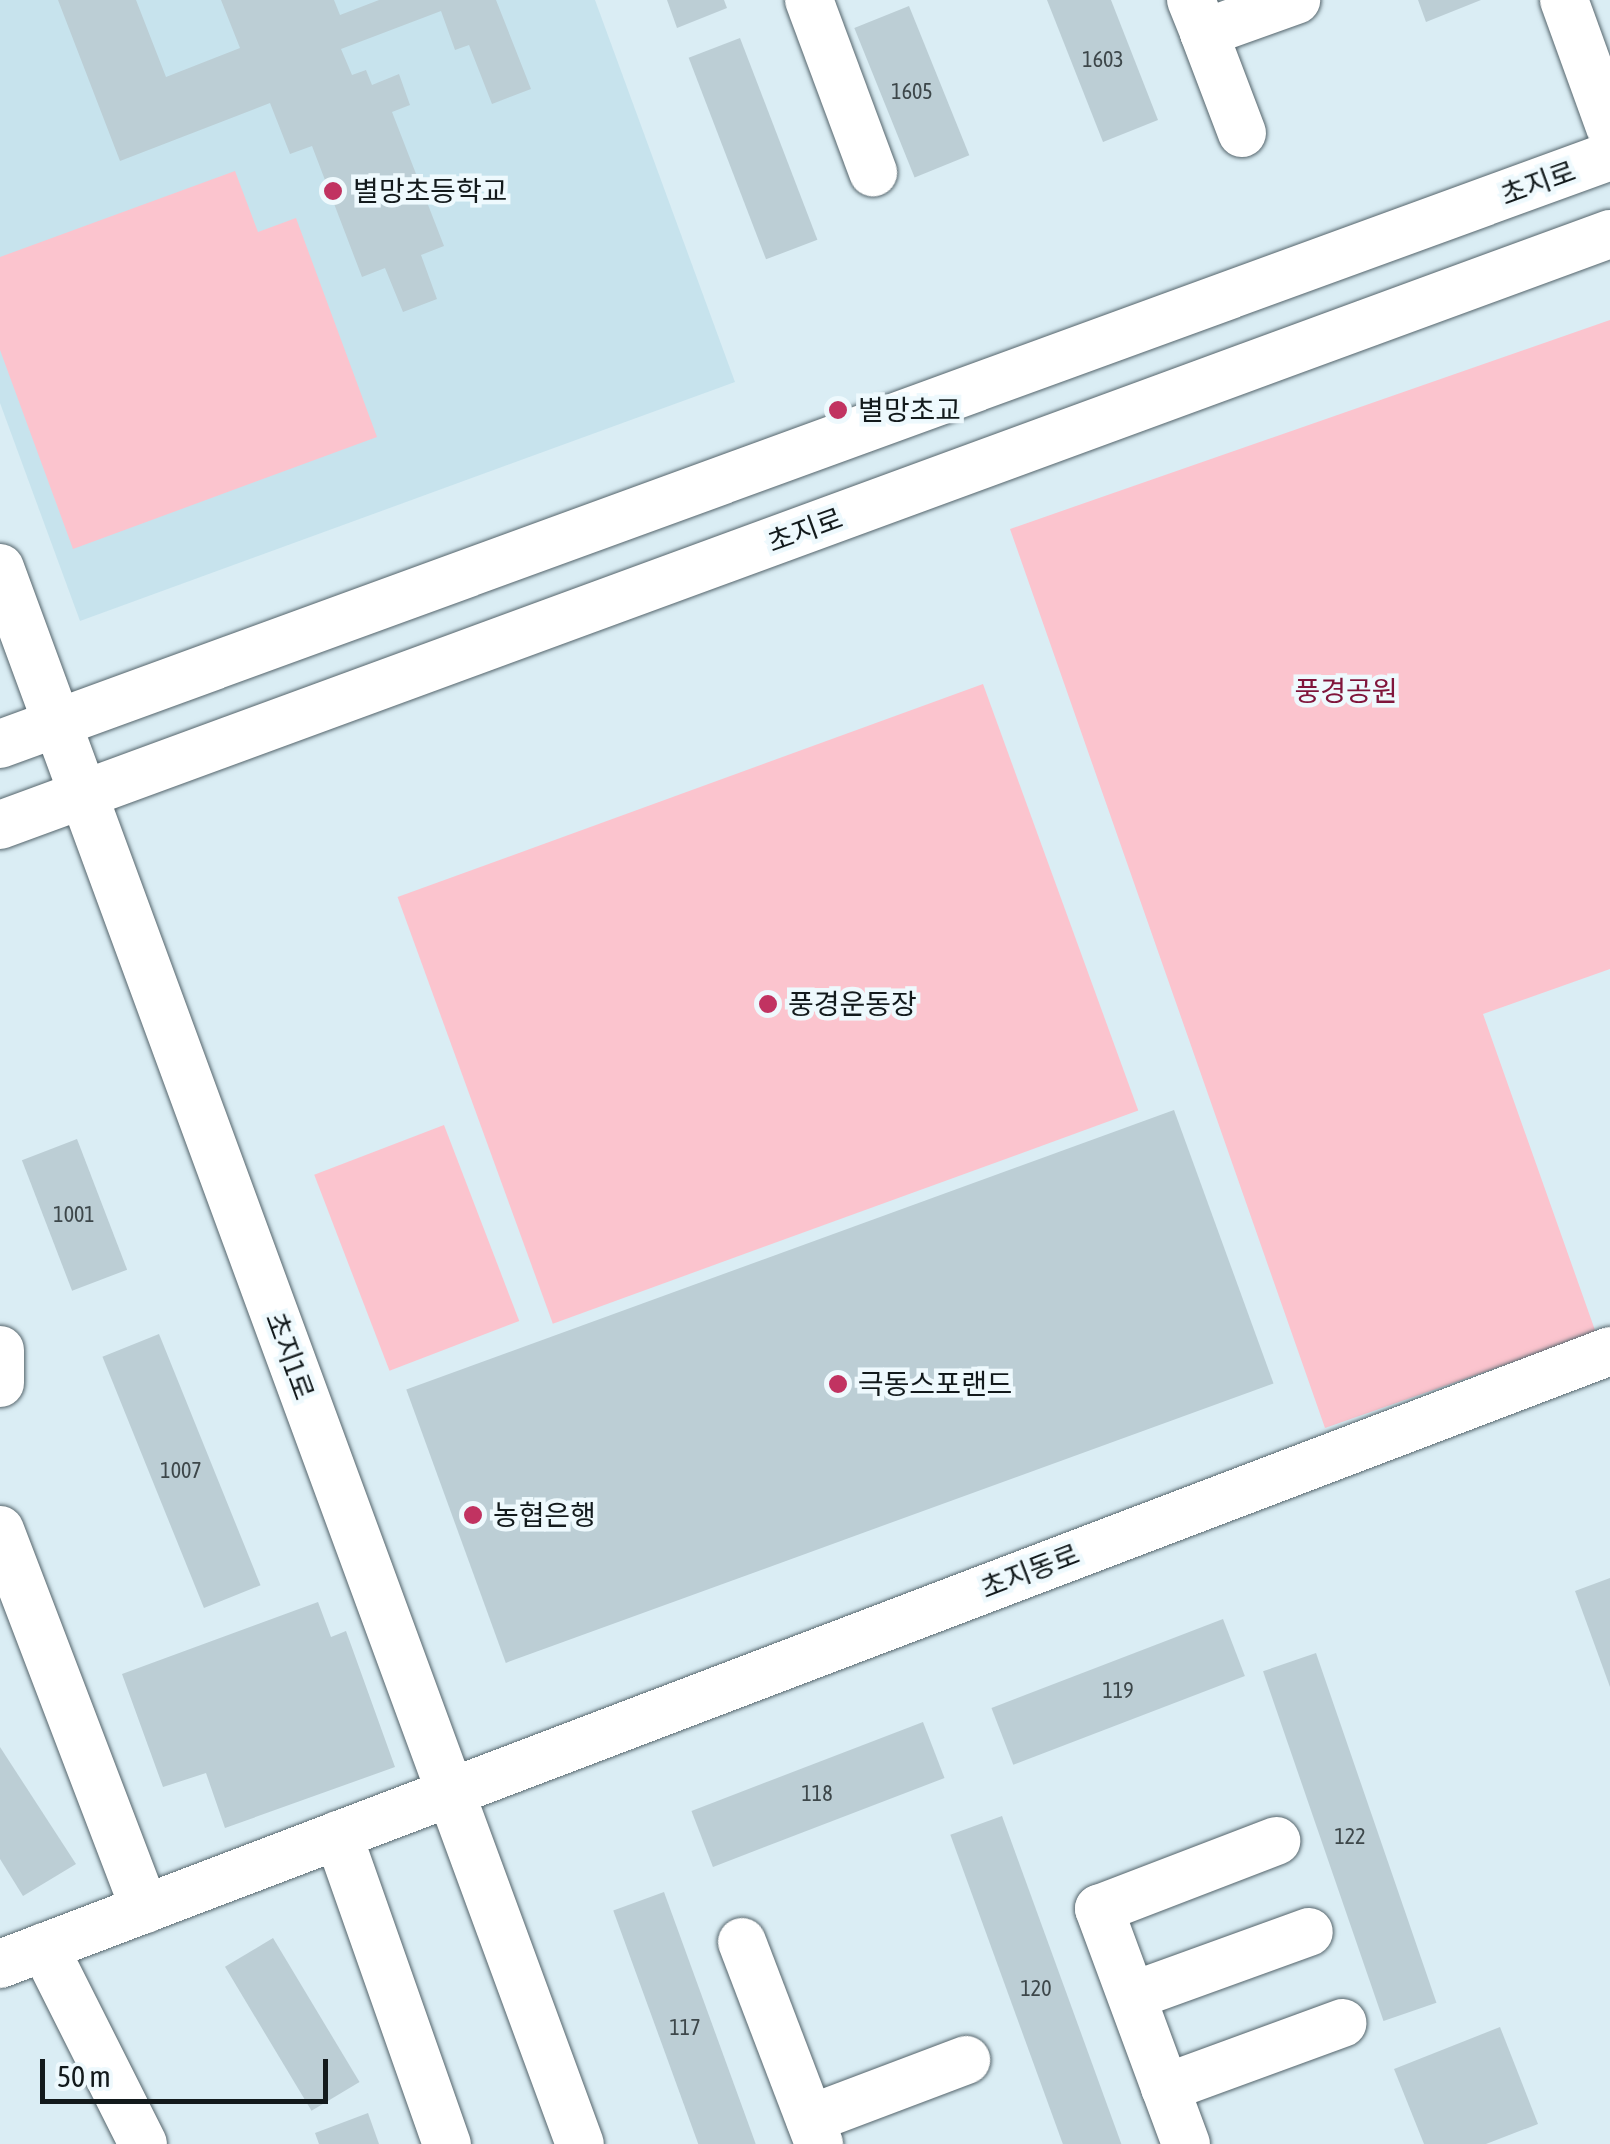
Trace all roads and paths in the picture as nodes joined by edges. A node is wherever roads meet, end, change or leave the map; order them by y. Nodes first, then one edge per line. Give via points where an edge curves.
1 (809, 0) edge
2 (1296, 0) edge
3 (1564, 0) edge
4 (1198, 16) edge
5 (1610, 127) edge
6 (1242, 133) dead end
7 (1610, 156) edge
8 (873, 172) dead end
9 (1610, 234) edge
10 (0, 568) edge
11 (58, 722) junction
12 (0, 744) edge
13 (84, 794) junction
14 (0, 825) edge
15 (0, 1350) edge
16 (1610, 1351) edge
17 (0, 1382) edge
18 (0, 1530) edge
19 (450, 1792) junction
20 (338, 1835) junction
21 (1276, 1841) dead end
22 (145, 1909) junction
23 (1309, 1932) dead end
24 (742, 1942) dead end
25 (44, 1948) junction
26 (0, 1964) edge
27 (1132, 1996) junction
28 (1343, 2024) dead end
29 (966, 2060) dead end
30 (1166, 2088) junction
31 (815, 2132) edge
32 (143, 2144) edge
33 (447, 2144) edge
34 (580, 2144) edge
35 (1186, 2144) edge

1 - 8 street
2 - 4 street
3 - 5 street
4 - 6 street
7 - 11 street, 초지로
9 - 13 street, 초지로
10 - 11 street, 초지1로
11 - 12 street, 초지로
11 - 13 street, 초지1로
13 - 14 street, 초지로
13 - 19 street, 초지1로
15 - 17 street
16 - 19 street, 초지동로
18 - 22 street
19 - 20 street, 초지동로
19 - 34 street, 초지1로
20 - 22 street, 초지동로
20 - 33 street
21 - 27 street via 1099,1909
22 - 25 street, 초지동로
23 - 27 street
24 - 31 street
25 - 26 street, 초지동로
25 - 32 street
27 - 30 street
28 - 30 street
29 - 31 street
30 - 35 street

